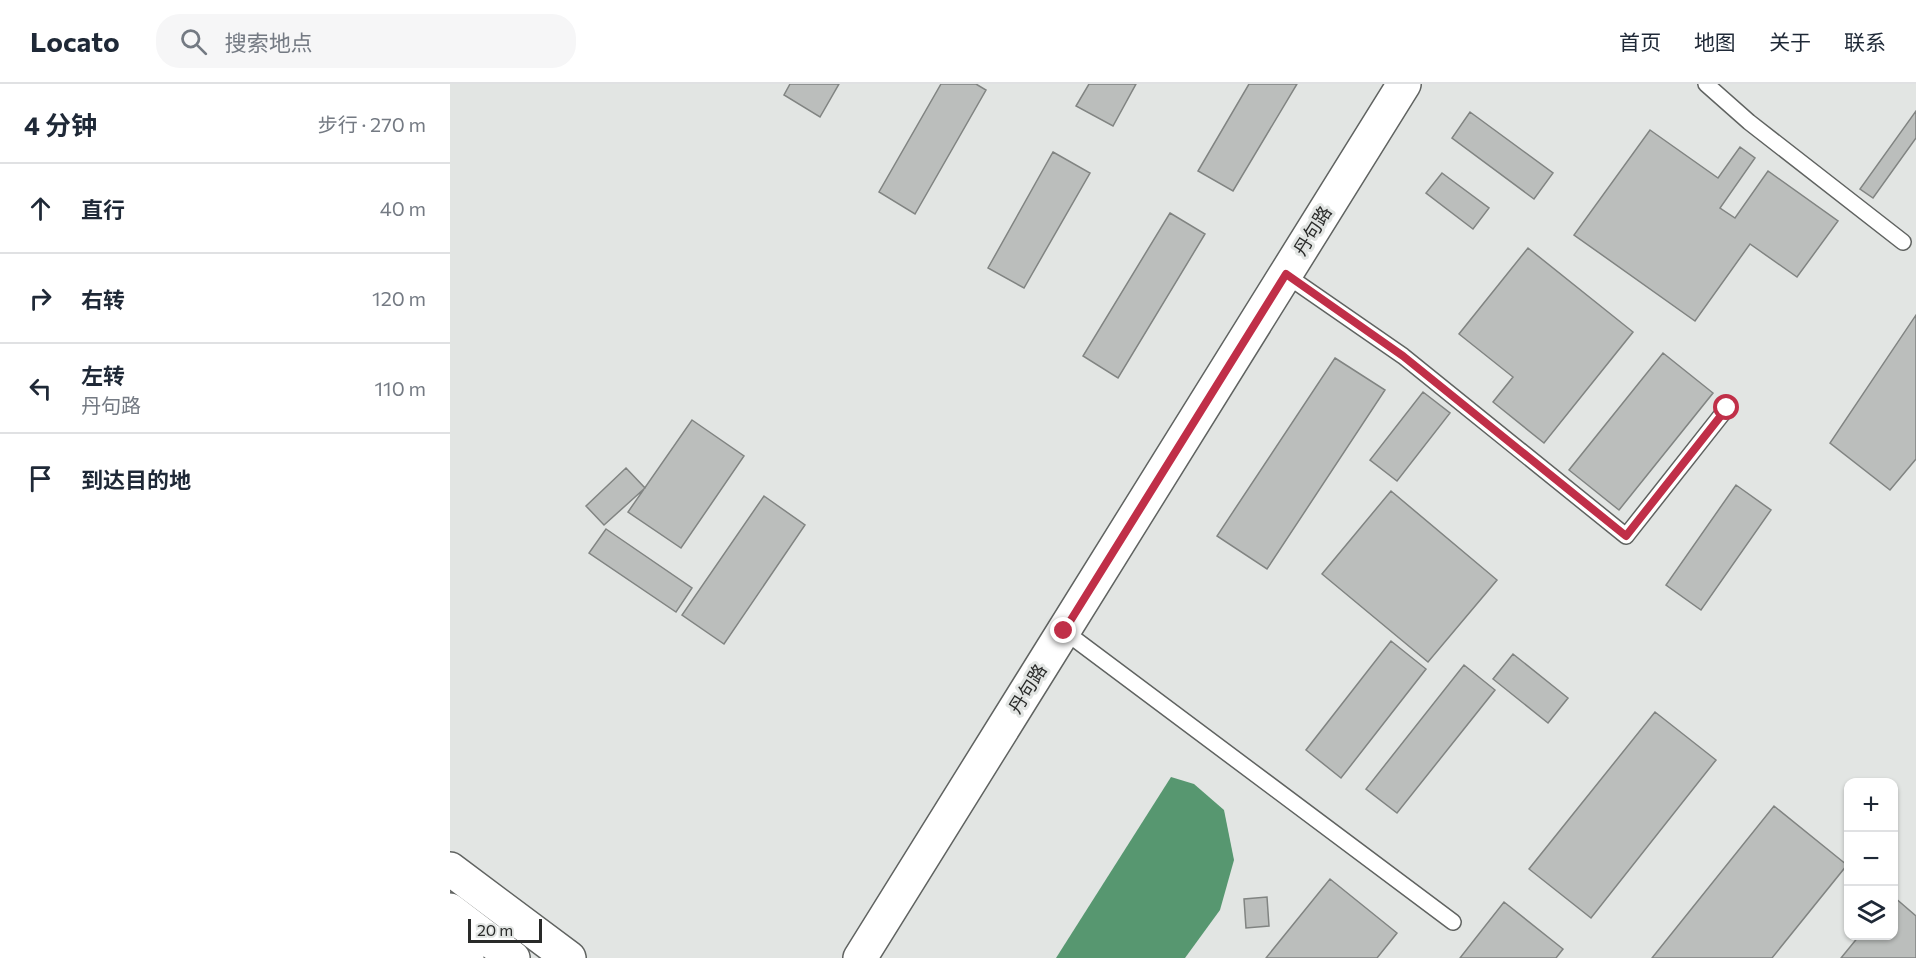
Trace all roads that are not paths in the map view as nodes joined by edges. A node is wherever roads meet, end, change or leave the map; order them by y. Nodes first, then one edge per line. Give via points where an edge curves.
1 (1404, 84) edge
2 (1706, 84) edge
3 (1903, 242) dead end
4 (1286, 274) junction
5 (1727, 408) dead end
6 (1064, 631) junction
7 (450, 869) edge
8 (450, 909) edge
9 (1453, 922) dead end
10 (450, 945) edge
11 (467, 958) edge
12 (513, 958) edge
13 (569, 958) edge
14 (860, 958) edge

1 - 4 street, 丹句路
2 - 3 lane
4 - 5 lane via 1403,356 1626,536
4 - 6 street, 丹句路
6 - 9 lane
6 - 14 street, 丹句路
7 - 13 street
8 - 12 street
10 - 11 street

